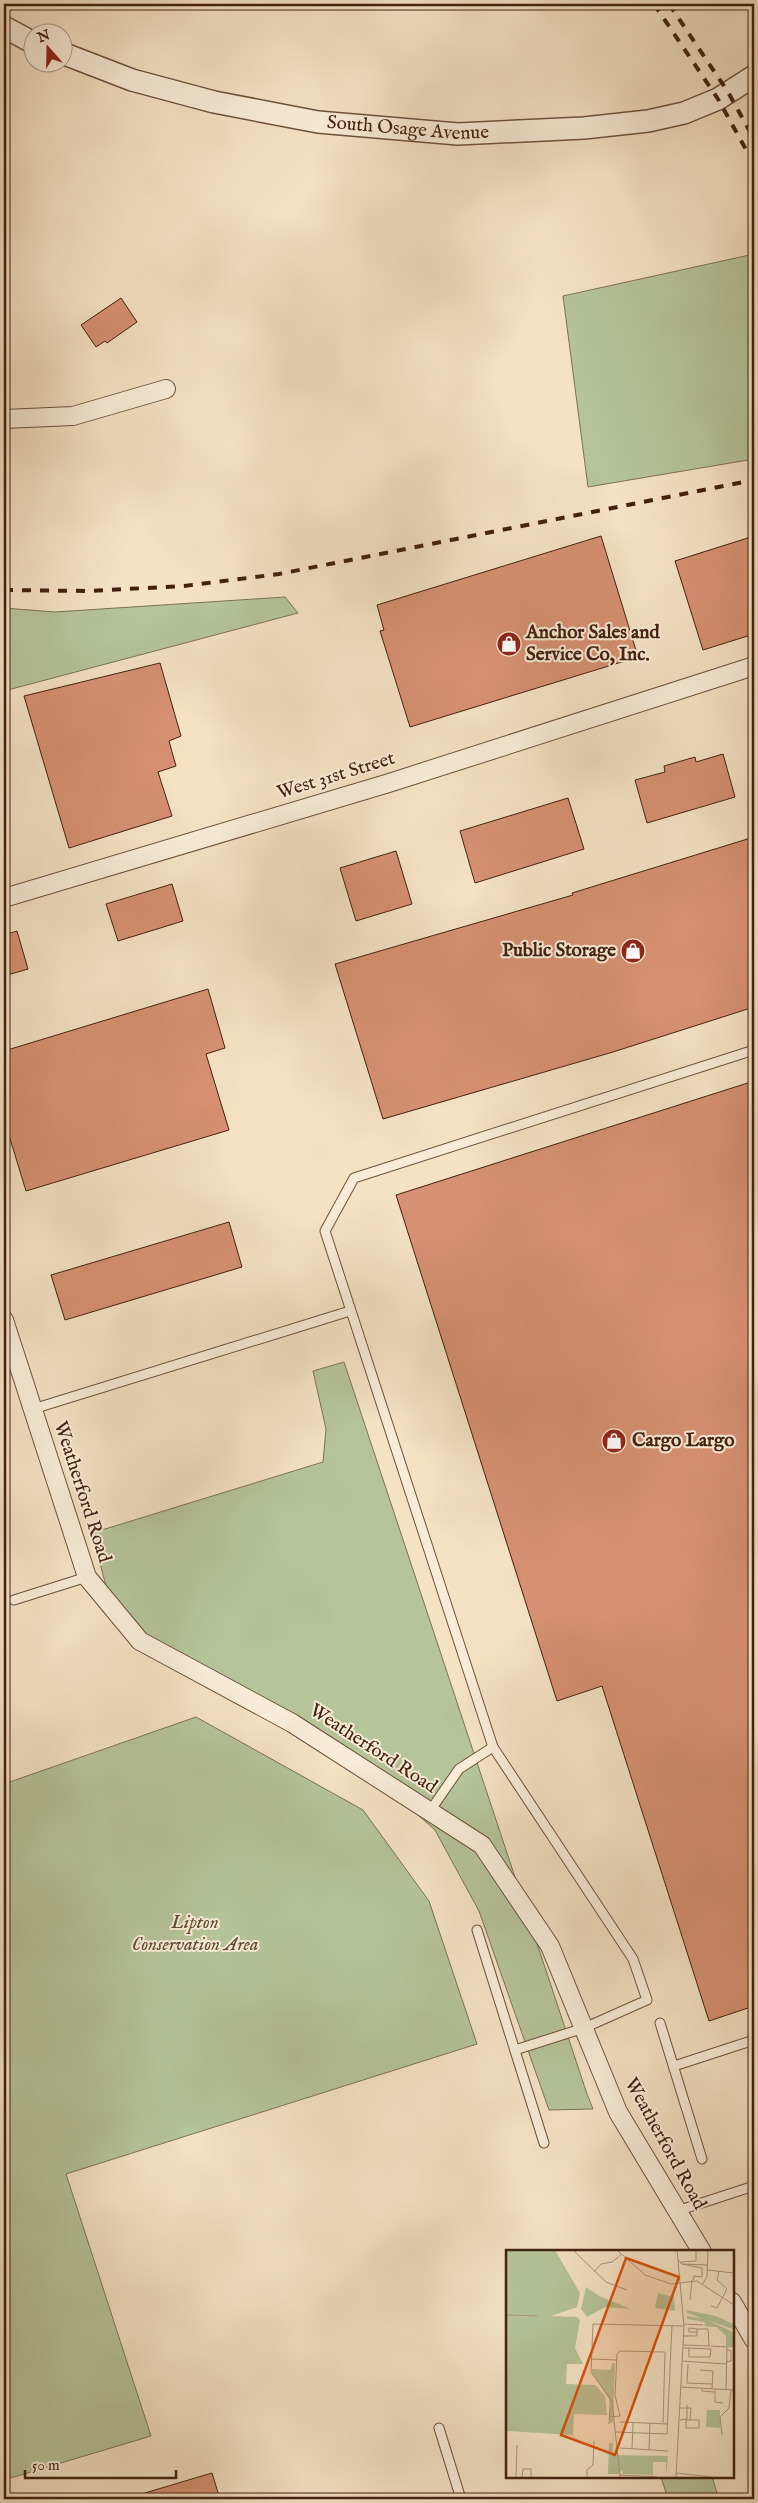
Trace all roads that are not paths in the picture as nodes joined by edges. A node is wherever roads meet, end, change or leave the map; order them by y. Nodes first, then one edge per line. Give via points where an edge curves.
1 (4, 27) edge
2 (22, 37) edge
3 (72, 57) edge
4 (754, 76) edge
5 (166, 389) dead end
6 (4, 419) edge
7 (754, 666) edge
8 (4, 898) edge
9 (754, 1050) edge
10 (350, 1310) junction
11 (4, 1320) edge
12 (32, 1409) junction
13 (87, 1576) junction
14 (14, 1600) dead end
15 (493, 1747) junction
16 (430, 1812) junction
17 (477, 1930) dead end
18 (660, 2023) dead end
19 (584, 2028) junction
20 (754, 2040) edge
21 (515, 2050) junction
22 (674, 2066) junction
23 (544, 2143) dead end
24 (702, 2158) dead end
25 (754, 2186) edge
26 (677, 2211) junction
27 (701, 2250) edge
28 (733, 2304) edge
29 (754, 2340) edge
30 (439, 2428) dead end
31 (460, 2499) edge

1 - 2 street
3 - 4 street, South Osage Avenue via 132,80 214,102 318,122 458,134 584,128 684,114 718,99
5 - 6 street via 73,416
7 - 8 street, West 31st Street via 389,783
9 - 10 lane via 354,1178 325,1231
10 - 12 lane
10 - 15 lane
11 - 12 street, Weatherford Road
12 - 13 street, Weatherford Road
13 - 14 lane
13 - 16 street, Weatherford Road via 140,1641 292,1723
15 - 16 lane via 459,1770
15 - 19 lane via 633,1959 647,2000
16 - 19 street, Weatherford Road via 482,1845 550,1946
17 - 21 lane
18 - 22 lane
19 - 21 lane
19 - 26 street, Weatherford Road via 618,2112
20 - 22 lane
21 - 23 lane
22 - 24 lane
25 - 26 lane
26 - 27 street, Weatherford Road
28 - 29 street
30 - 31 lane

